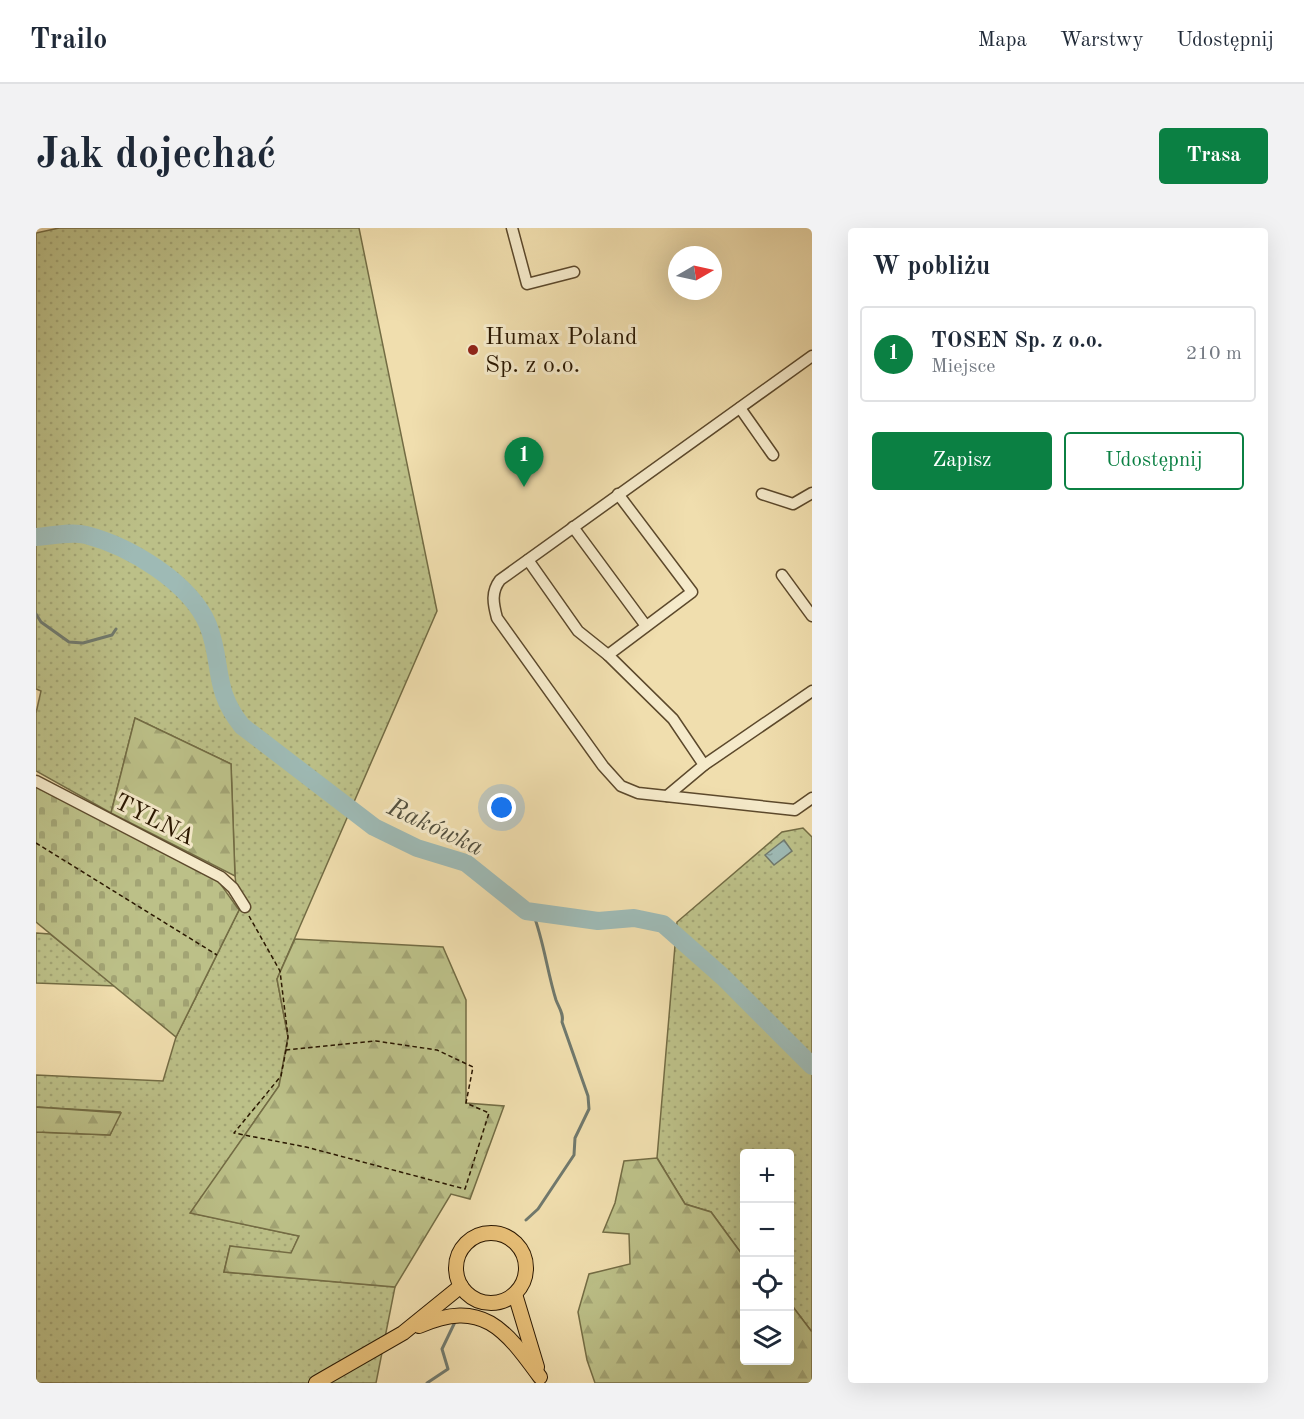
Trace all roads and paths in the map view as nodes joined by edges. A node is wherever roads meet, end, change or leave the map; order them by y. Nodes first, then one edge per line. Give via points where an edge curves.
1 (512, 228) edge
2 (574, 272) dead end
3 (812, 356) edge
4 (740, 408) junction
5 (773, 455) dead end
6 (812, 493) edge
7 (618, 494) junction
8 (762, 494) dead end
9 (573, 527) junction
10 (528, 560) junction
11 (782, 575) dead end
12 (812, 616) edge
13 (646, 626) junction
14 (608, 655) junction
15 (812, 691) edge
16 (704, 765) junction
17 (36, 781) edge
18 (667, 796) junction
19 (812, 798) edge
20 (36, 843) edge
21 (244, 907) joint
22 (217, 955) dead end
23 (285, 1050) junction
24 (461, 1286) junction
25 (515, 1294) junction
26 (403, 1333) junction
27 (541, 1380) edge
28 (316, 1383) edge

1 - 2 street via 527,284
3 - 4 street
4 - 5 street
4 - 7 street
6 - 8 street via 793,504
7 - 9 street
7 - 13 street via 692,592
9 - 10 street
9 - 13 street
10 - 14 street via 578,631
10 - 18 street via 495,588 496,618 621,786 638,793
11 - 12 street
13 - 14 street
14 - 16 street via 673,719
15 - 16 street
16 - 18 street
17 - 21 street, TYLNA via 221,877
18 - 19 street via 795,810
20 - 22 path
21 - 23 path via 280,971 288,1036
23 - 23 path via 376,1041 437,1050 473,1067 466,1103 489,1113 465,1189 306,1147 234,1133 281,1076
24 - 25 main road via 476,1300 486,1303 507,1300
24 - 25 main road via 457,1265 465,1246 493,1233 509,1238 524,1256 526,1272
24 - 26 main road
25 - 27 main road
26 - 27 main road via 447,1317 468,1314 487,1319 506,1334
26 - 28 main road

